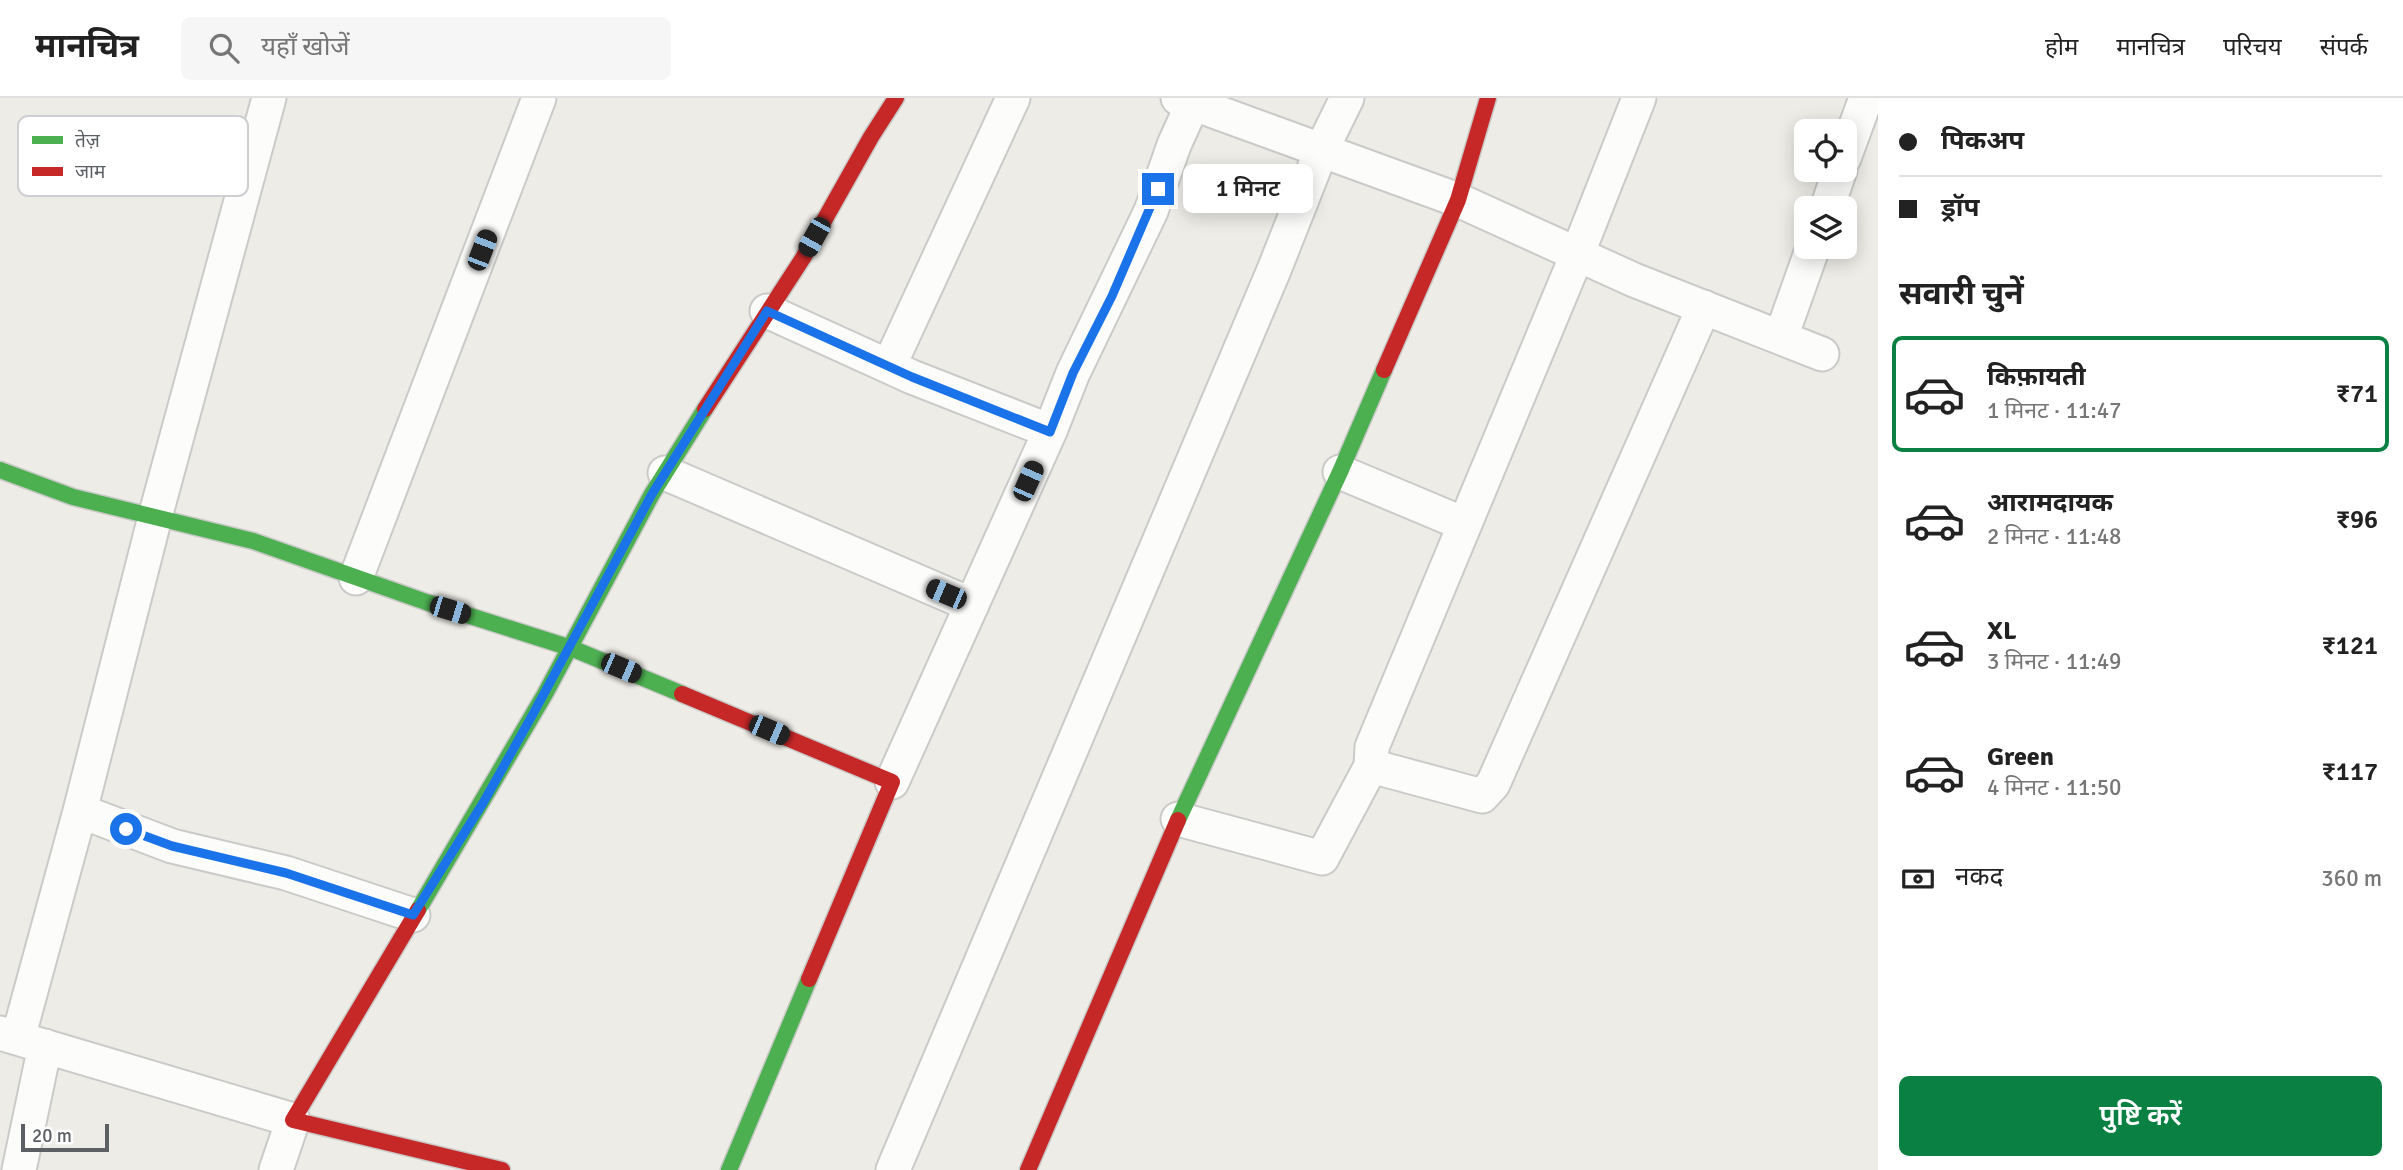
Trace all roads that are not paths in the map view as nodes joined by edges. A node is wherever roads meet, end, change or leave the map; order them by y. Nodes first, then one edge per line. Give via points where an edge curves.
1 (269, 98) edge
2 (540, 98) edge
3 (896, 98) edge
4 (1013, 98) edge
5 (1347, 98) edge
6 (1488, 98) edge
7 (1639, 98) edge
8 (1866, 98) edge
9 (1186, 101) edge
10 (1241, 108) edge
11 (1857, 123) edge
12 (1321, 151) junction
13 (248, 175) edge
14 (242, 196) edge
15 (1458, 200) junction
16 (1577, 255) junction
17 (1809, 259) edge
18 (1704, 307) junction
19 (767, 311) junction
20 (1782, 337) junction
21 (1822, 354) dead end
22 (889, 366) junction
23 (1050, 432) junction
24 (0, 470) edge
25 (1340, 471) junction
26 (665, 473) junction
27 (155, 517) junction
28 (1464, 524) junction
29 (356, 578) junction
30 (972, 605) junction
31 (571, 648) junction
32 (1371, 766) junction
33 (892, 782) junction
34 (80, 811) junction
35 (1178, 819) junction
36 (413, 915) junction
37 (21, 1039) edge
38 (293, 1120) junction
39 (19, 1170) edge
40 (276, 1170) edge
41 (502, 1170) edge
42 (729, 1170) edge
43 (893, 1170) edge
44 (1028, 1170) edge

1 - 13 street
2 - 29 street
3 - 19 street
4 - 22 street
5 - 12 street
6 - 15 street
7 - 16 street
8 - 11 street
9 - 10 street
9 - 23 street via 1151,211 1073,373
10 - 12 street
12 - 15 street
12 - 43 street
14 - 27 street
15 - 16 street
15 - 25 street
16 - 18 street
16 - 28 street
17 - 20 street
18 - 20 street
18 - 32 street via 1493,783 1482,796
19 - 22 street
19 - 26 street
20 - 21 street
22 - 23 street
23 - 30 street
24 - 27 street via 73,496
25 - 28 street
25 - 35 street
26 - 30 street
26 - 31 street
27 - 29 street via 253,541
27 - 34 street
28 - 32 street via 1372,747
29 - 31 street
30 - 33 street
31 - 33 street
31 - 36 street
32 - 35 street via 1322,858
33 - 42 street
34 - 36 street via 172,846 286,873
34 - 37 street
35 - 44 street
36 - 38 street
37 - 38 street
37 - 39 street
38 - 40 street
38 - 41 street

